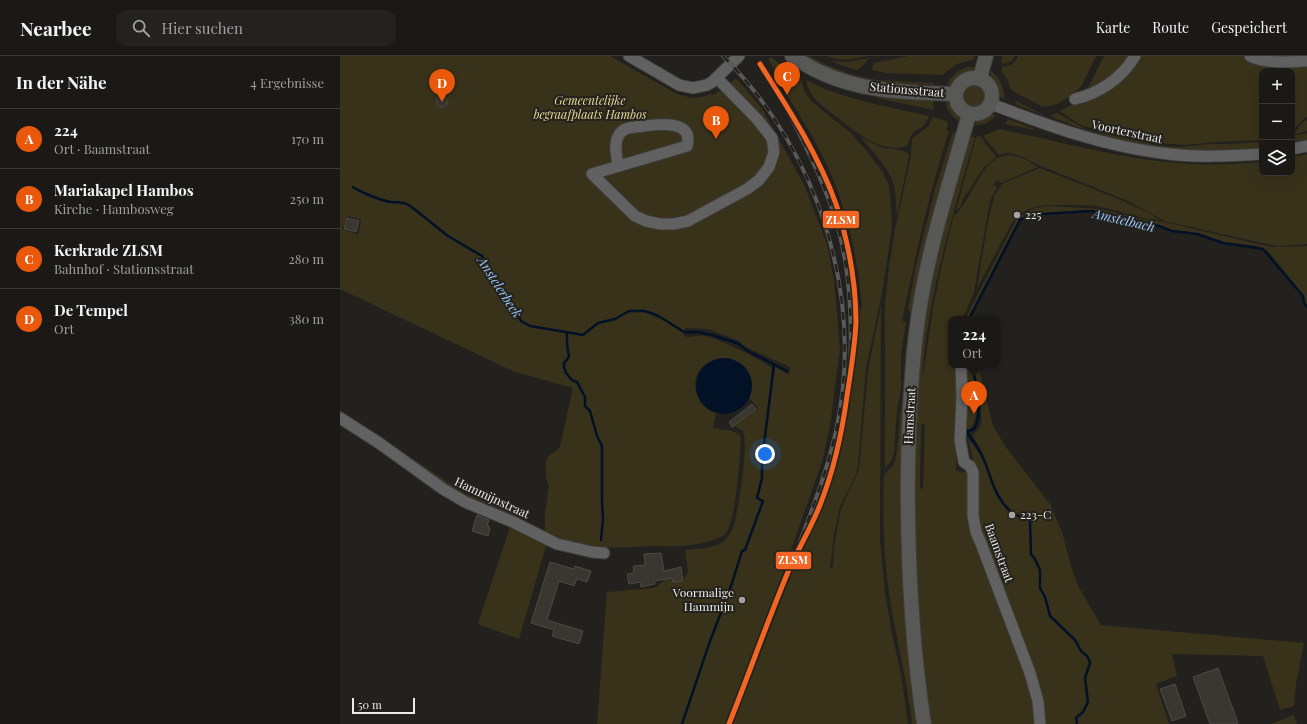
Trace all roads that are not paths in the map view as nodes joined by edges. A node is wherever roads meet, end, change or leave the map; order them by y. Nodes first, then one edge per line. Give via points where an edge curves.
1 (629, 56) edge
2 (739, 56) edge
3 (792, 56) edge
4 (986, 56) edge
5 (1136, 56) edge
6 (1250, 56) edge
7 (1307, 61) edge
8 (717, 78) junction
9 (980, 78) junction
10 (956, 94) junction
11 (1075, 99) dead end
12 (991, 104) junction
13 (969, 114) junction
14 (1307, 146) edge
15 (1295, 148) edge
16 (1259, 154) edge
17 (618, 166) junction
18 (961, 368) edge
19 (340, 418) edge
20 (604, 552) dead end
21 (924, 724) edge
22 (1040, 724) edge

1 - 8 street via 679,85 687,87 710,84
2 - 8 street
3 - 10 main road, Stationsstraat via 806,65 854,85 896,92
4 - 9 main road
5 - 11 street via 1128,67 1103,89
6 - 7 street via 1280,62
8 - 17 street via 772,138 774,152 769,167 759,180 688,221 660,224 635,216 592,174
9 - 10 main road via 970,78 962,82
9 - 12 main road via 991,88
10 - 13 main road via 961,108
12 - 13 main road via 982,113
12 - 16 street, Voorterstraat via 1062,130 1134,149 1184,156
13 - 21 main road, Hamstraat via 928,266 919,311 912,374 908,543 913,630
14 - 15 street
17 - 17 street via 617,139 626,129 659,124 676,126 687,133 687,146
18 - 22 street, Baamstraat via 960,440 964,462 973,472 974,522 1030,673 1038,701
19 - 20 street, Hammijnstraat via 465,502 553,542 592,552

